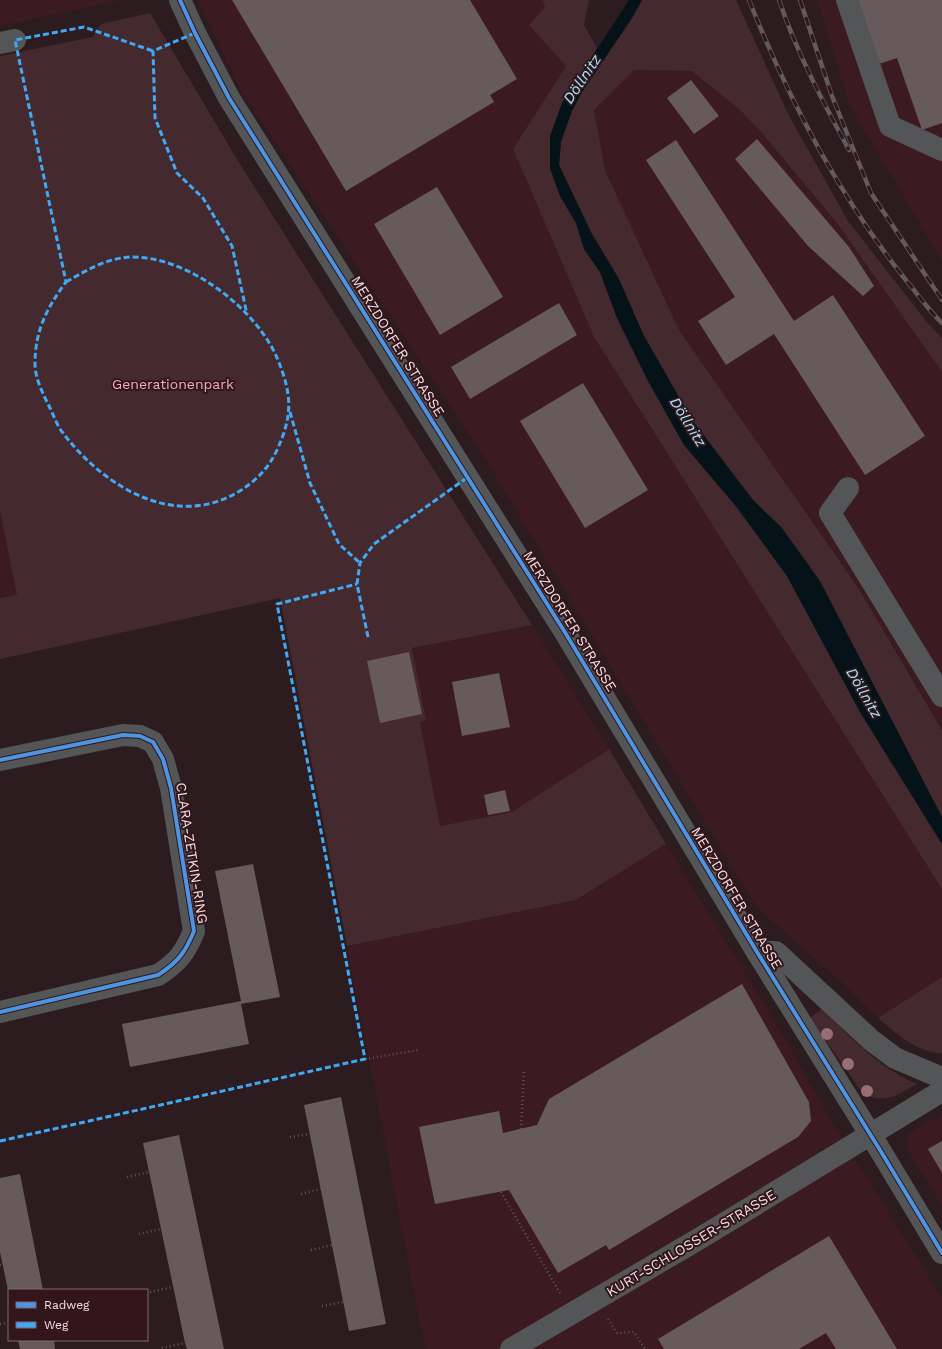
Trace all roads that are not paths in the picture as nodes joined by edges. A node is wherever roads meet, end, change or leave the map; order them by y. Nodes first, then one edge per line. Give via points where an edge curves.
1 (180, 0) edge
2 (847, 0) edge
3 (942, 150) edge
4 (848, 488) dead end
5 (942, 696) edge
6 (0, 760) edge
7 (756, 952) junction
8 (0, 1012) edge
9 (942, 1078) edge
10 (942, 1090) edge
11 (870, 1135) junction
12 (942, 1253) edge
13 (511, 1349) edge

1 - 7 street, MERZDORFER STRASSE via 228,98 566,634
2 - 3 street via 890,126
4 - 5 street via 830,513
6 - 8 street, CLARA-ZETKIN-RING via 123,735 140,736 153,742 163,759 171,788 194,931 187,948 176,963 158,975
7 - 9 street via 776,952 871,1040 895,1058
7 - 11 street, MERZDORFER STRASSE
10 - 11 street, KURT-SCHLOSSER-STRASSE
11 - 12 street, MERZDORFER STRASSE
11 - 13 street, KURT-SCHLOSSER-STRASSE

